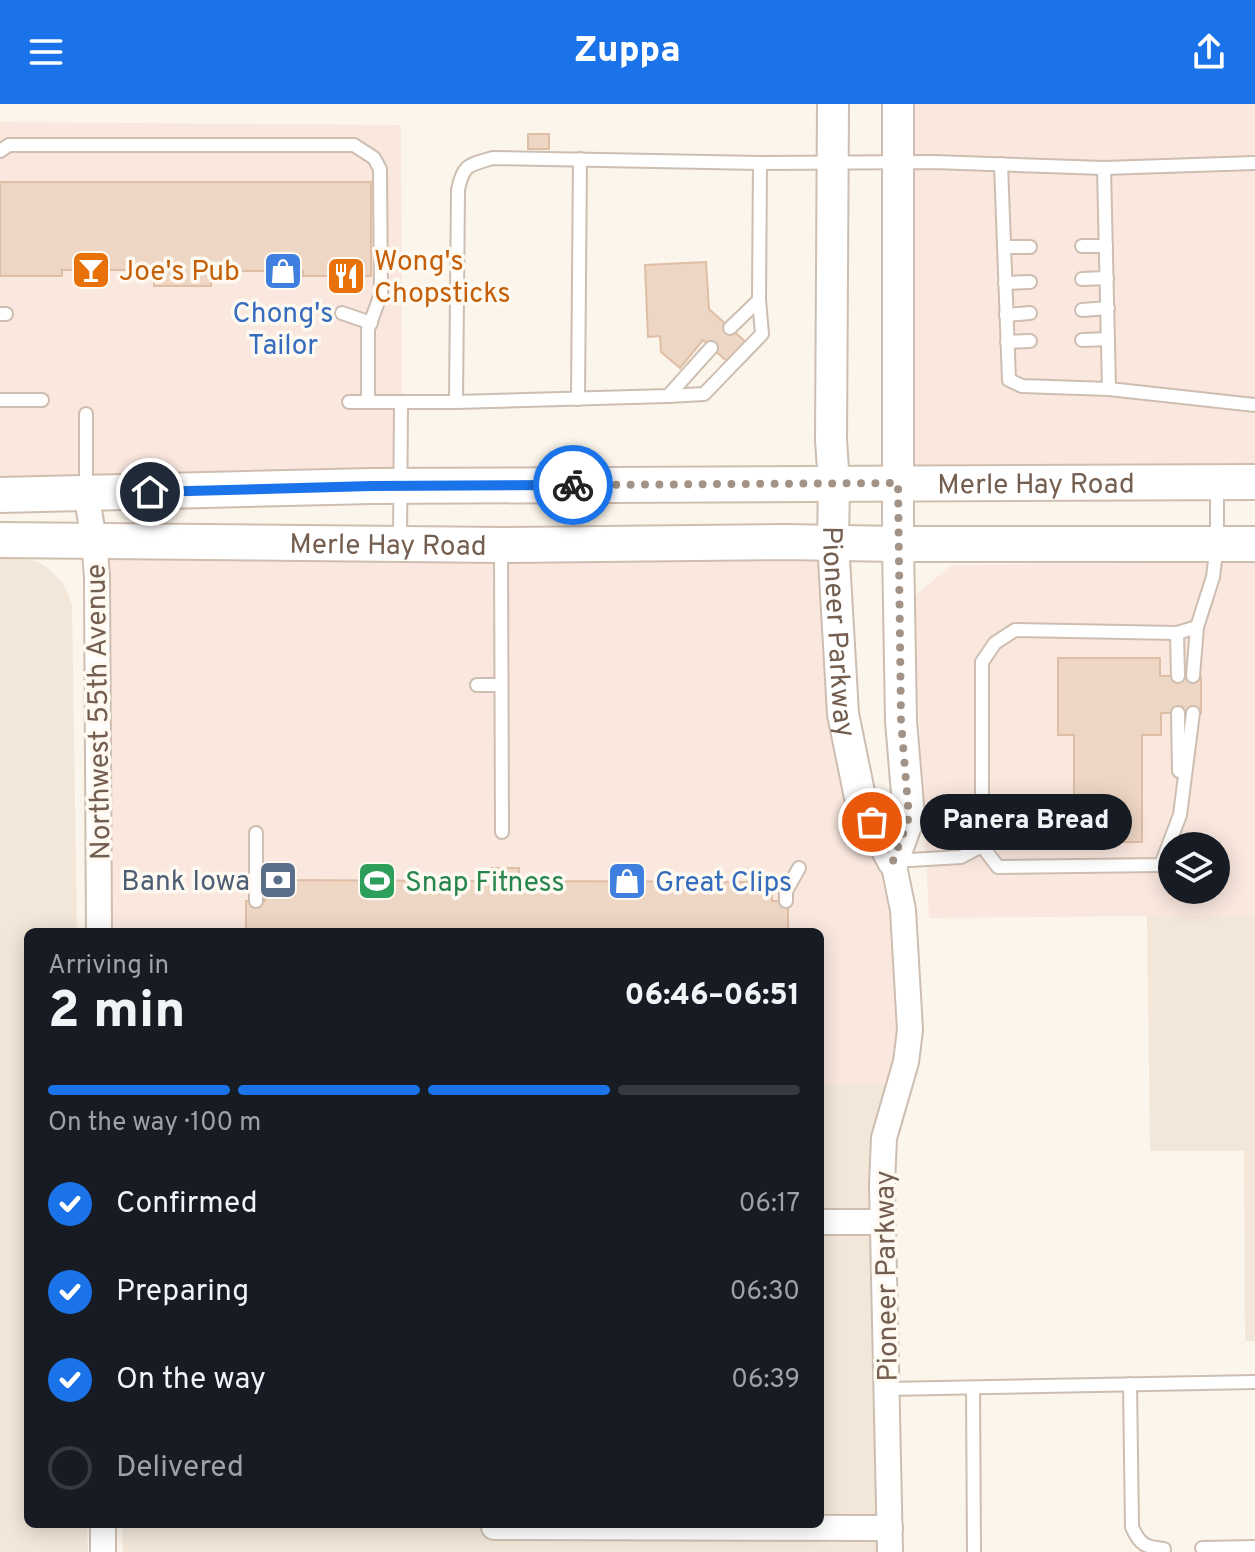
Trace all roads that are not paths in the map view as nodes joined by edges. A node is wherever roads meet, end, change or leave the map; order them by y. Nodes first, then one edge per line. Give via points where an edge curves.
1 (833, 104) edge
2 (898, 104) edge
3 (0, 151) edge
4 (580, 159) junction
5 (760, 163) junction
6 (832, 163) junction
7 (898, 163) junction
8 (1255, 163) edge
9 (1001, 164) junction
10 (1104, 168) junction
11 (1082, 246) dead end
12 (1106, 246) junction
13 (1004, 247) junction
14 (1030, 247) dead end
15 (1107, 278) junction
16 (1082, 279) dead end
17 (1030, 282) dead end
18 (1005, 283) junction
19 (759, 300) junction
20 (1108, 308) junction
21 (1082, 310) dead end
22 (342, 313) dead end
23 (1030, 313) dead end
24 (1006, 315) junction
25 (371, 323) junction
26 (730, 328) dead end
27 (1108, 339) junction
28 (1082, 340) dead end
29 (1030, 341) dead end
30 (1007, 342) junction
31 (711, 348) dead end
32 (1109, 389) junction
33 (668, 396) junction
34 (578, 399) junction
35 (0, 400) edge
36 (42, 400) dead end
37 (349, 402) dead end
38 (368, 402) junction
39 (401, 402) junction
40 (456, 402) junction
41 (1255, 405) edge
42 (86, 414) dead end
43 (1255, 482) edge
44 (898, 483) junction
45 (1217, 483) junction
46 (834, 484) junction
47 (400, 486) junction
48 (86, 493) junction
49 (0, 495) edge
50 (0, 540) edge
51 (94, 540) junction
52 (833, 542) junction
53 (400, 543) junction
54 (898, 544) junction
55 (1217, 544) junction
56 (1255, 544) edge
57 (501, 545) junction
58 (1197, 627) junction
59 (1177, 633) junction
60 (1178, 676) dead end
61 (1193, 676) dead end
62 (477, 685) dead end
63 (501, 685) junction
64 (1178, 713) dead end
65 (1193, 713) dead end
66 (1180, 815) junction
67 (502, 832) dead end
68 (256, 833) dead end
69 (982, 846) junction
70 (893, 861) junction
71 (799, 868) dead end
72 (256, 901) dead end
73 (786, 901) dead end
74 (99, 928) edge
75 (824, 1222) edge
76 (882, 1222) junction
77 (1255, 1382) edge
78 (1130, 1384) junction
79 (973, 1388) junction
80 (886, 1389) junction
81 (103, 1528) edge
82 (511, 1528) edge
83 (630, 1535) edge
84 (890, 1540) edge
85 (1255, 1547) edge
86 (1202, 1548) dead end
87 (1164, 1549) dead end
88 (103, 1552) edge
89 (974, 1552) edge

1 - 6 street, Pioneer Parkway
2 - 7 street, Pioneer Parkway
3 - 25 lane via 9,145 354,145 374,158 380,169 381,294
4 - 5 lane
4 - 34 lane
4 - 40 lane via 493,158 471,164 461,175
5 - 6 lane
5 - 19 lane
6 - 7 lane
6 - 46 street, Pioneer Parkway
7 - 9 lane
7 - 44 street, Pioneer Parkway
8 - 10 lane
9 - 10 lane
9 - 13 lane
10 - 12 lane
11 - 12 lane
12 - 15 lane
13 - 14 lane
13 - 18 lane
15 - 16 lane
15 - 20 lane
17 - 18 lane
18 - 24 lane
19 - 26 lane
19 - 33 lane via 762,334 704,394
20 - 21 lane
20 - 27 lane
22 - 25 lane
23 - 24 lane
24 - 30 lane
25 - 38 lane
27 - 28 lane
27 - 32 lane
29 - 30 lane
30 - 32 lane via 1009,380 1022,386
31 - 33 lane
32 - 41 lane
33 - 34 lane
34 - 40 lane
35 - 36 lane
37 - 38 lane
38 - 39 lane
39 - 40 lane
39 - 47 lane
42 - 48 lane
43 - 45 main road, Merle Hay Road
44 - 45 main road, Merle Hay Road
44 - 46 main road, Merle Hay Road
44 - 54 street, Pioneer Parkway
45 - 55 lane
46 - 47 main road, Merle Hay Road
46 - 52 street, Pioneer Parkway
47 - 48 main road, Merle Hay Road
47 - 53 lane
48 - 49 main road, Merle Hay Road
48 - 51 street, Northwest 55th Avenue
50 - 51 main road, Merle Hay Road
51 - 53 main road, Merle Hay Road
51 - 74 street, Northwest 55th Avenue
52 - 54 main road, Merle Hay Road
52 - 57 main road, Merle Hay Road
52 - 70 street, Pioneer Parkway via 843,714 861,802
53 - 57 main road, Merle Hay Road
54 - 55 main road, Merle Hay Road
54 - 70 street, Pioneer Parkway via 901,721 909,817
55 - 56 main road, Merle Hay Road
55 - 58 lane
57 - 63 lane
58 - 59 lane
58 - 61 lane
59 - 60 lane
59 - 69 lane via 1015,630 995,643 982,662
62 - 63 lane
63 - 67 lane
64 - 66 lane
65 - 66 lane
66 - 69 lane via 1161,865 998,867
68 - 72 lane
69 - 70 lane via 961,857
70 - 76 street, Pioneer Parkway via 903,910 910,1030 884,1138
71 - 73 lane
75 - 76 street
76 - 80 street, Pioneer Parkway
77 - 78 lane
78 - 79 lane
78 - 87 lane via 1132,1527 1148,1547
79 - 80 lane
79 - 89 lane
80 - 84 street, Pioneer Parkway
81 - 88 street
82 - 83 street
83 - 84 street
85 - 86 lane

